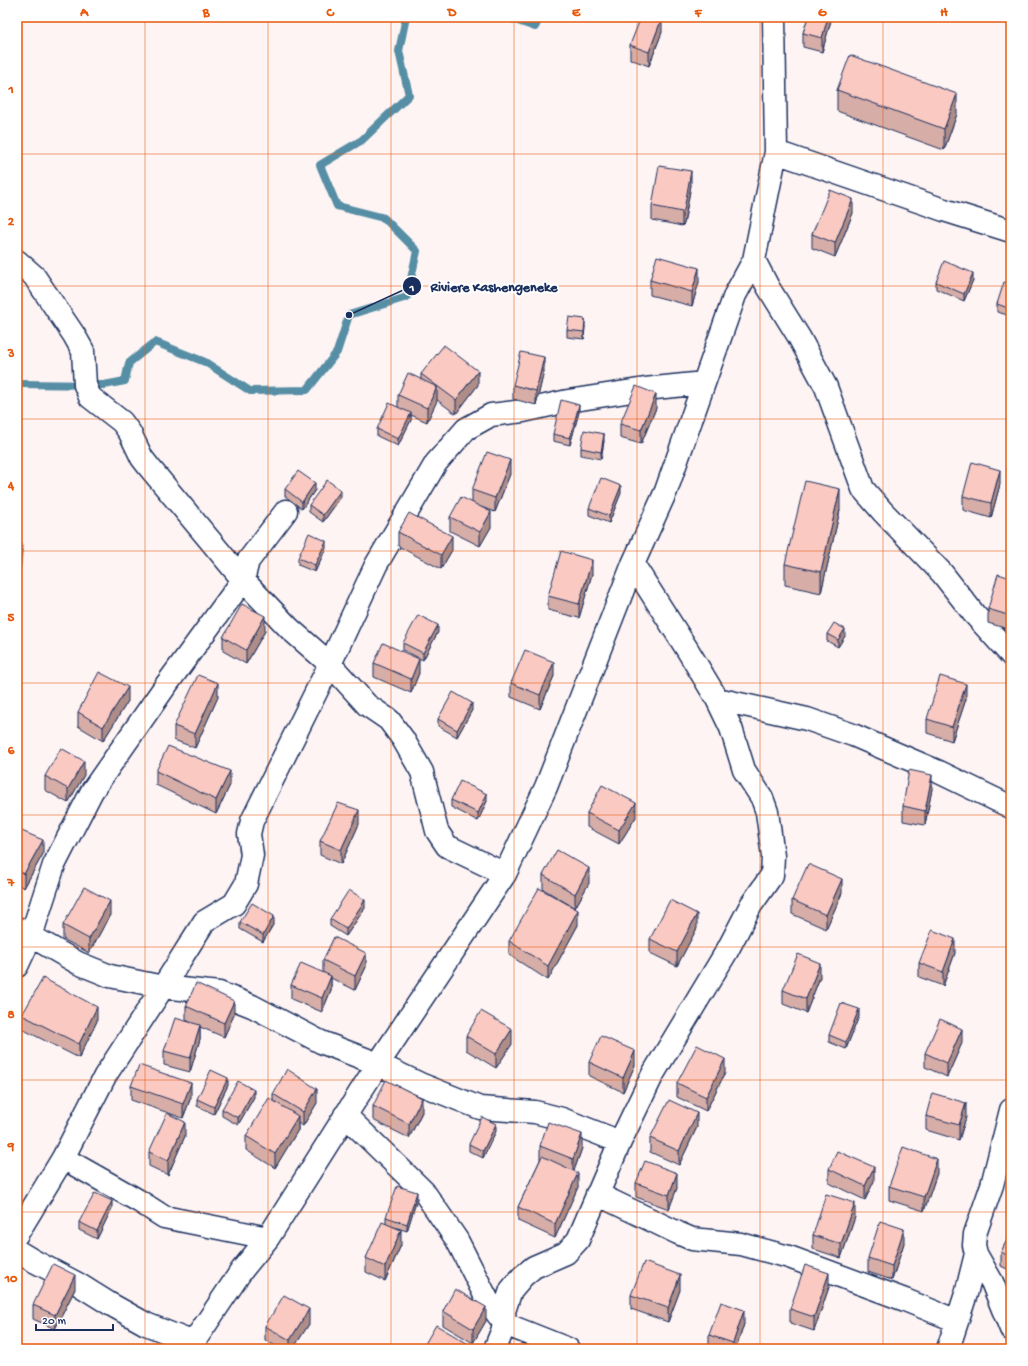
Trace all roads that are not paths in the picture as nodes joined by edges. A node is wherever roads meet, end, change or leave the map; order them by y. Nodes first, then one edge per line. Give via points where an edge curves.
1 (774, 17) edge
2 (776, 152) junction
3 (1011, 231) edge
4 (754, 260) junction
5 (17, 261) edge
6 (704, 383) junction
7 (286, 511) dead end
8 (633, 564) junction
9 (243, 580) junction
10 (1011, 655) edge
11 (330, 664) junction
12 (717, 699) junction
13 (1011, 807) edge
14 (505, 874) junction
15 (24, 932) edge
16 (17, 966) edge
17 (163, 988) junction
18 (378, 1064) junction
19 (1011, 1110) edge
20 (345, 1115) junction
21 (620, 1142) junction
22 (63, 1158) junction
23 (597, 1194) junction
24 (17, 1234) edge
25 (268, 1238) junction
26 (17, 1251) edge
27 (976, 1254) junction
28 (957, 1321) junction
29 (505, 1324) junction
30 (1011, 1329) edge
31 (191, 1346) edge
32 (495, 1349) edge
33 (568, 1349) edge
34 (948, 1349) edge

1 - 2 street
2 - 3 street
2 - 4 street
4 - 6 street via 735,294
4 - 10 street via 826,387 863,489 942,573
5 - 9 street via 34,276 74,335 83,352 85,385 90,396 122,422 149,468
6 - 8 street via 666,491
6 - 11 street via 645,389 491,415 466,429 436,463 380,559
7 - 9 street via 248,560
8 - 12 street
8 - 14 street via 546,787
9 - 11 street via 290,629
9 - 15 street via 92,791 54,865
11 - 14 street via 367,705 389,720 403,738 422,772 437,831 447,846
11 - 17 street via 252,820 249,834 252,855 246,884 234,904 204,922
12 - 13 street via 807,718 939,772
12 - 21 street via 731,728 744,770 762,798 767,812 773,856 772,875 751,906 653,1074
14 - 18 street
15 - 16 street
15 - 17 street via 78,963 110,976
17 - 18 street via 219,993 252,1006 321,1042
17 - 22 street via 105,1076
18 - 20 street
18 - 21 street via 480,1108 535,1112 562,1119
19 - 27 street via 992,1185 975,1234
20 - 25 street
20 - 29 street via 424,1192 457,1240 489,1303
21 - 23 street
22 - 24 street
22 - 25 street via 164,1217
23 - 28 street via 692,1239 741,1244 789,1257
23 - 29 street via 578,1240 566,1253 534,1267 511,1290 504,1311
25 - 31 street via 242,1270
26 - 31 street via 146,1324
27 - 28 street
27 - 30 street via 992,1282
28 - 34 street
29 - 32 street
29 - 33 street

